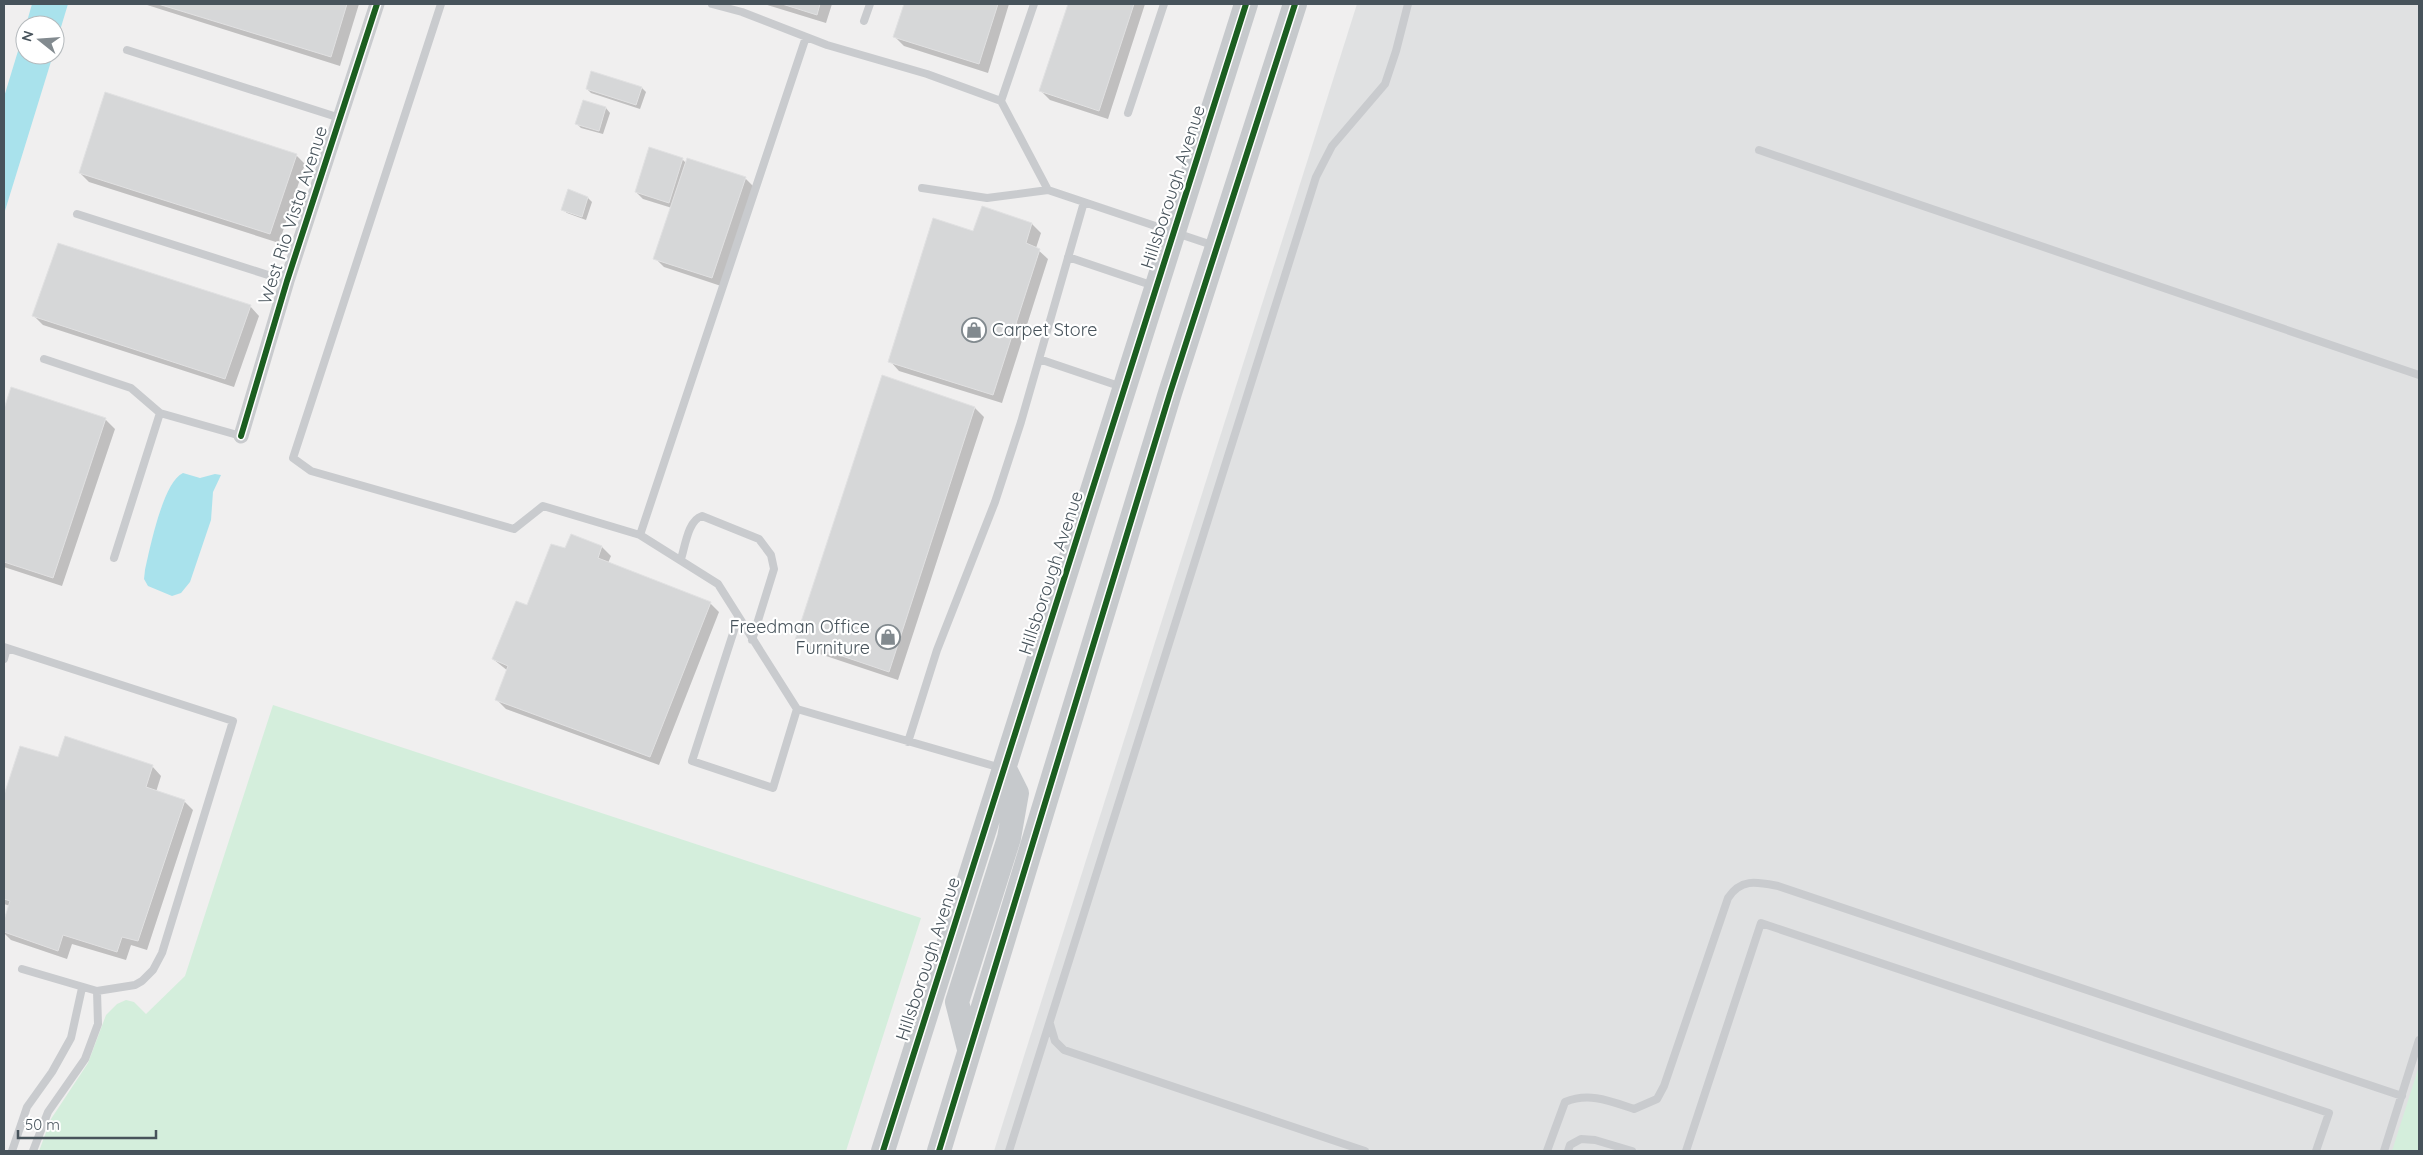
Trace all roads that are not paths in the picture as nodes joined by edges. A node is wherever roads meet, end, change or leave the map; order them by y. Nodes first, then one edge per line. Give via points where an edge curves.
1 (377, 4) edge
2 (440, 4) edge
3 (712, 4) edge
4 (870, 4) edge
5 (1034, 4) edge
6 (1164, 4) edge
7 (1246, 4) edge
8 (1295, 4) edge
9 (1408, 4) edge
10 (864, 21) dead end
11 (806, 37) junction
12 (127, 50) dead end
13 (1001, 101) junction
14 (1128, 113) dead end
15 (340, 118) junction
16 (1758, 150) dead end
17 (922, 188) dead end
18 (1048, 190) junction
19 (1084, 202) junction
20 (77, 214) dead end
21 (1174, 232) junction
22 (1217, 246) junction
23 (1068, 257) junction
24 (287, 281) junction
25 (1157, 287) junction
26 (44, 359) dead end
27 (1039, 359) junction
28 (2419, 375) edge
29 (1125, 388) junction
30 (160, 413) junction
31 (240, 436) joint
32 (640, 535) junction
33 (114, 558) dead end
34 (680, 559) junction
35 (738, 618) junction
36 (752, 640) junction
37 (5, 648) edge
38 (4, 659) edge
39 (797, 709) junction
40 (908, 742) junction
41 (1004, 769) junction
42 (22, 969) dead end
43 (82, 988) junction
44 (97, 991) junction
45 (1050, 1022) junction
46 (2419, 1040) edge
47 (969, 1050) junction
48 (2402, 1096) junction
49 (891, 1124) junction
50 (12, 1151) edge
51 (33, 1151) edge
52 (883, 1151) edge
53 (891, 1151) edge
54 (939, 1151) edge
55 (1009, 1151) edge
56 (1364, 1151) edge
57 (1547, 1151) edge
58 (1568, 1151) edge
59 (1632, 1151) edge
60 (1686, 1151) edge
61 (2316, 1151) edge
62 (2384, 1151) edge

1 - 15 street, West Rio Vista Avenue
2 - 32 lane via 292,458 311,471 514,529 543,506
3 - 11 lane
4 - 10 lane
5 - 13 lane
6 - 14 lane
7 - 21 main road, Hillsborough Avenue
8 - 22 main road
9 - 45 lane via 1385,84 1332,146 1316,177
11 - 13 lane via 928,74
11 - 32 lane
12 - 15 lane
13 - 18 lane
15 - 24 street, West Rio Vista Avenue
16 - 28 lane
17 - 18 lane via 987,198
18 - 19 lane
19 - 21 lane
19 - 23 lane
20 - 24 lane
21 - 22 lane
21 - 25 main road, Hillsborough Avenue
22 - 47 main road
23 - 25 lane
23 - 27 lane
24 - 31 street, West Rio Vista Avenue
25 - 29 main road, Hillsborough Avenue
26 - 30 lane via 132,388
27 - 29 lane
27 - 40 lane via 995,502 936,650
29 - 41 main road, Hillsborough Avenue
30 - 31 lane
30 - 33 lane
32 - 34 lane
34 - 35 lane via 718,584
34 - 36 lane via 697,517 711,519 759,539 771,555 774,569
35 - 36 lane
35 - 39 lane via 692,761 772,788
36 - 39 lane
37 - 38 lane
37 - 44 lane via 233,721 162,953 153,970 135,985
39 - 40 lane
40 - 41 lane
41 - 47 main road via 1017,793 1010,830 957,1002
41 - 49 main road, Hillsborough Avenue
42 - 43 lane
43 - 44 lane
43 - 50 lane via 71,1038 27,1107
44 - 51 lane via 98,1024 85,1059 48,1112
45 - 55 lane
45 - 56 lane via 1054,1041 1064,1050
46 - 48 lane
47 - 54 main road
48 - 57 lane via 1756,881 1733,890 1728,898 1657,1099 1634,1109 1588,1096 1565,1102
48 - 62 lane
49 - 52 main road, Hillsborough Avenue
49 - 53 main road
58 - 59 lane via 1570,1145 1581,1139
60 - 61 lane via 1761,923 2329,1113

